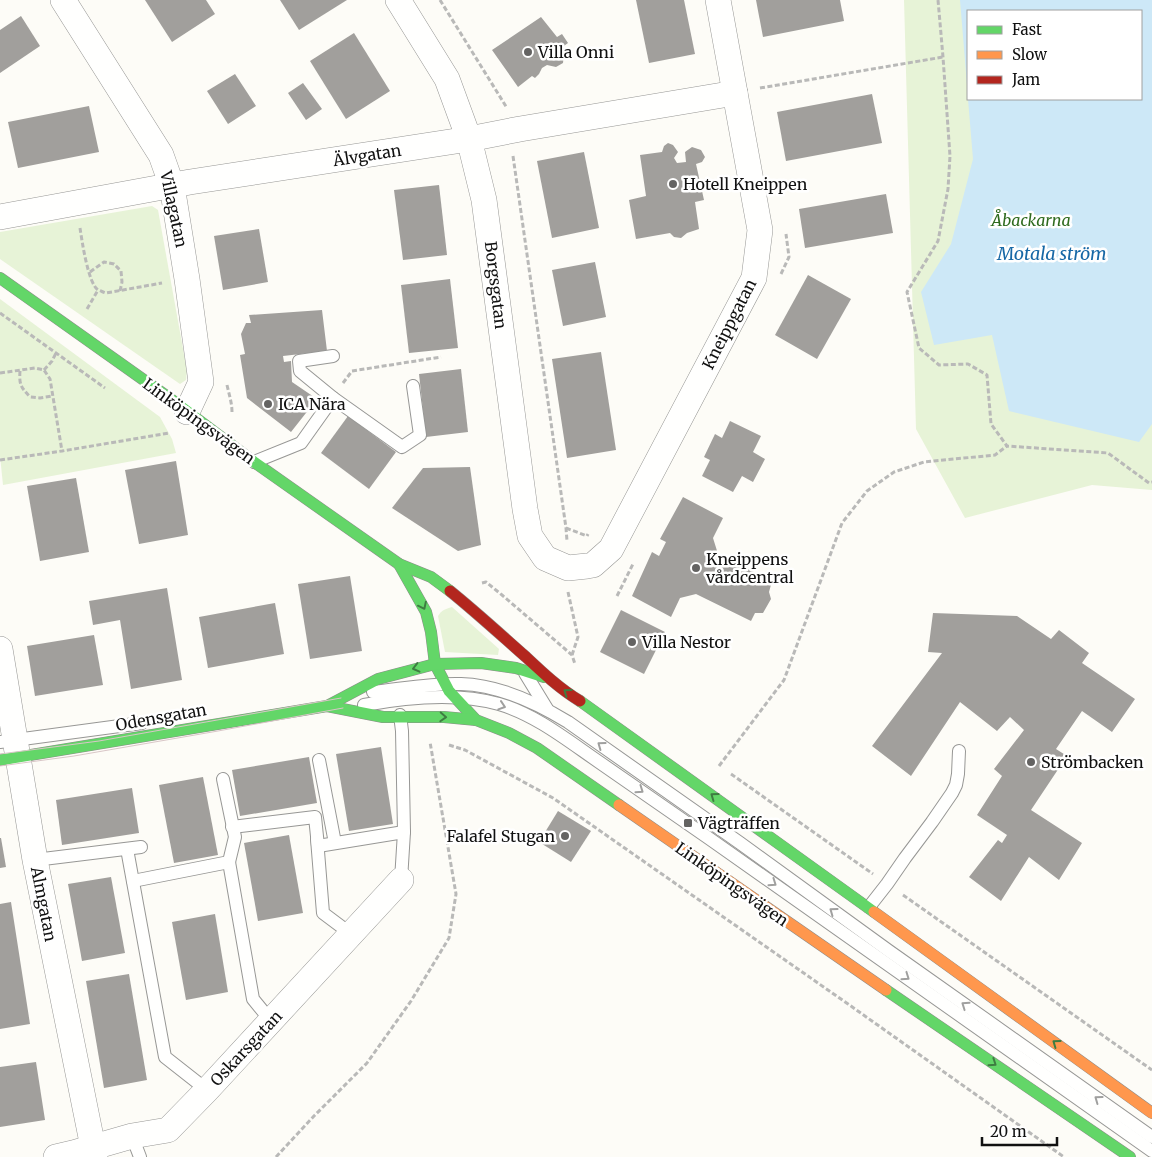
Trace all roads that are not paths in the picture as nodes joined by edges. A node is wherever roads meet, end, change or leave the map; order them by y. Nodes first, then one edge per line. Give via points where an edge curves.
1 (63, 0) edge
2 (398, 0) edge
3 (718, 0) edge
4 (735, 93) junction
5 (469, 139) junction
6 (172, 186) junction
7 (0, 217) edge
8 (0, 278) edge
9 (333, 356) dead end
10 (414, 386) dead end
11 (333, 398) junction
12 (187, 412) junction
13 (254, 462) junction
14 (399, 564) junction
15 (568, 568) joint
16 (502, 635) junction
17 (0, 649) edge
18 (435, 664) junction
19 (523, 670) junction
20 (550, 679) junction
21 (446, 684) junction
22 (454, 698) junction
23 (397, 701) junction
24 (342, 703) junction
25 (547, 710) junction
26 (400, 716) junction
27 (173, 719) dead end
28 (476, 720) junction
29 (153, 722) dead end
30 (8, 750) edge
31 (959, 751) dead end
32 (319, 760) dead end
33 (222, 778) dead end
34 (232, 826) junction
35 (404, 832) junction
36 (317, 838) junction
37 (335, 843) junction
38 (141, 847) dead end
39 (127, 849) junction
40 (35, 860) junction
41 (229, 862) junction
42 (401, 880) joint
43 (133, 882) junction
44 (869, 907) junction
45 (351, 934) junction
46 (271, 1020) junction
47 (207, 1090) junction
48 (1152, 1112) edge
49 (1152, 1137) edge
50 (136, 1146) edge
51 (1152, 1151) edge
52 (94, 1152) edge
53 (56, 1157) edge
54 (1130, 1157) edge

1 - 6 street, Villagatan via 161,155
2 - 5 street, Borgsgatan via 447,79
3 - 4 street, Kneippgatan
4 - 5 street, Älvgatan
4 - 15 street, Kneippgatan via 760,230 754,278 612,549 593,565
5 - 6 street, Älvgatan
5 - 15 street, Borgsgatan via 484,200 530,536 545,558
6 - 7 street, Älvgatan
6 - 12 street, Villagatan via 201,382
8 - 12 street, Linköpingsvägen
9 - 11 lane via 299,361 300,371
10 - 11 lane via 420,435 402,447
11 - 13 lane via 301,443
12 - 13 street, Linköpingsvägen
13 - 14 street, Linköpingsvägen
14 - 16 street, Linköpingsvägen via 431,578
14 -> 18 street, Linköpingsvägen via 426,612
16 - 19 lane
16 - 20 street, Linköpingsvägen
17 - 30 street, Almgatan
18 - 19 street, Odensgatan via 481,663
18 - 21 street, Linköpingsvägen
18 -> 24 street, Odensgatan via 378,679
19 - 20 street, Odensgatan
19 - 25 lane
44 -> 20 street, Linköpingsvägen
21 - 22 street, Linköpingsvägen
21 - 24 lane via 367,693
21 - 25 lane via 463,684 506,693
22 - 23 lane
22 - 28 street, Linköpingsvägen
22 -> 51 lane via 499,704 550,729
23 - 24 lane
23 - 26 lane
24 - 26 street via 383,717
24 - 27 lane
24 - 30 street, Odensgatan
49 -> 25 lane via 740,843
26 -> 28 street
26 - 35 lane
28 -> 54 street, Linköpingsvägen via 537,748
29 - 30 lane
30 - 40 street, Almgatan
31 - 44 lane via 958,774 952,793
32 - 37 lane
33 - 34 lane
34 - 36 lane via 315,817
34 - 41 lane via 234,837
35 - 37 lane
35 - 42 lane
36 - 37 lane via 318,846
36 - 45 lane via 323,913
38 - 39 lane
39 - 40 lane
39 - 43 lane
40 - 52 street, Almgatan
41 - 43 lane
41 - 46 lane via 253,999
42 - 45 street, Oskarsgatan
43 - 47 lane via 165,1057
48 -> 44 street, Linköpingsvägen
45 - 46 street, Oskarsgatan
46 - 47 street, Oskarsgatan
47 - 50 street, Oskarsgatan via 168,1130
50 - 52 street, Oskarsgatan
52 - 53 street, Oskarsgatan

